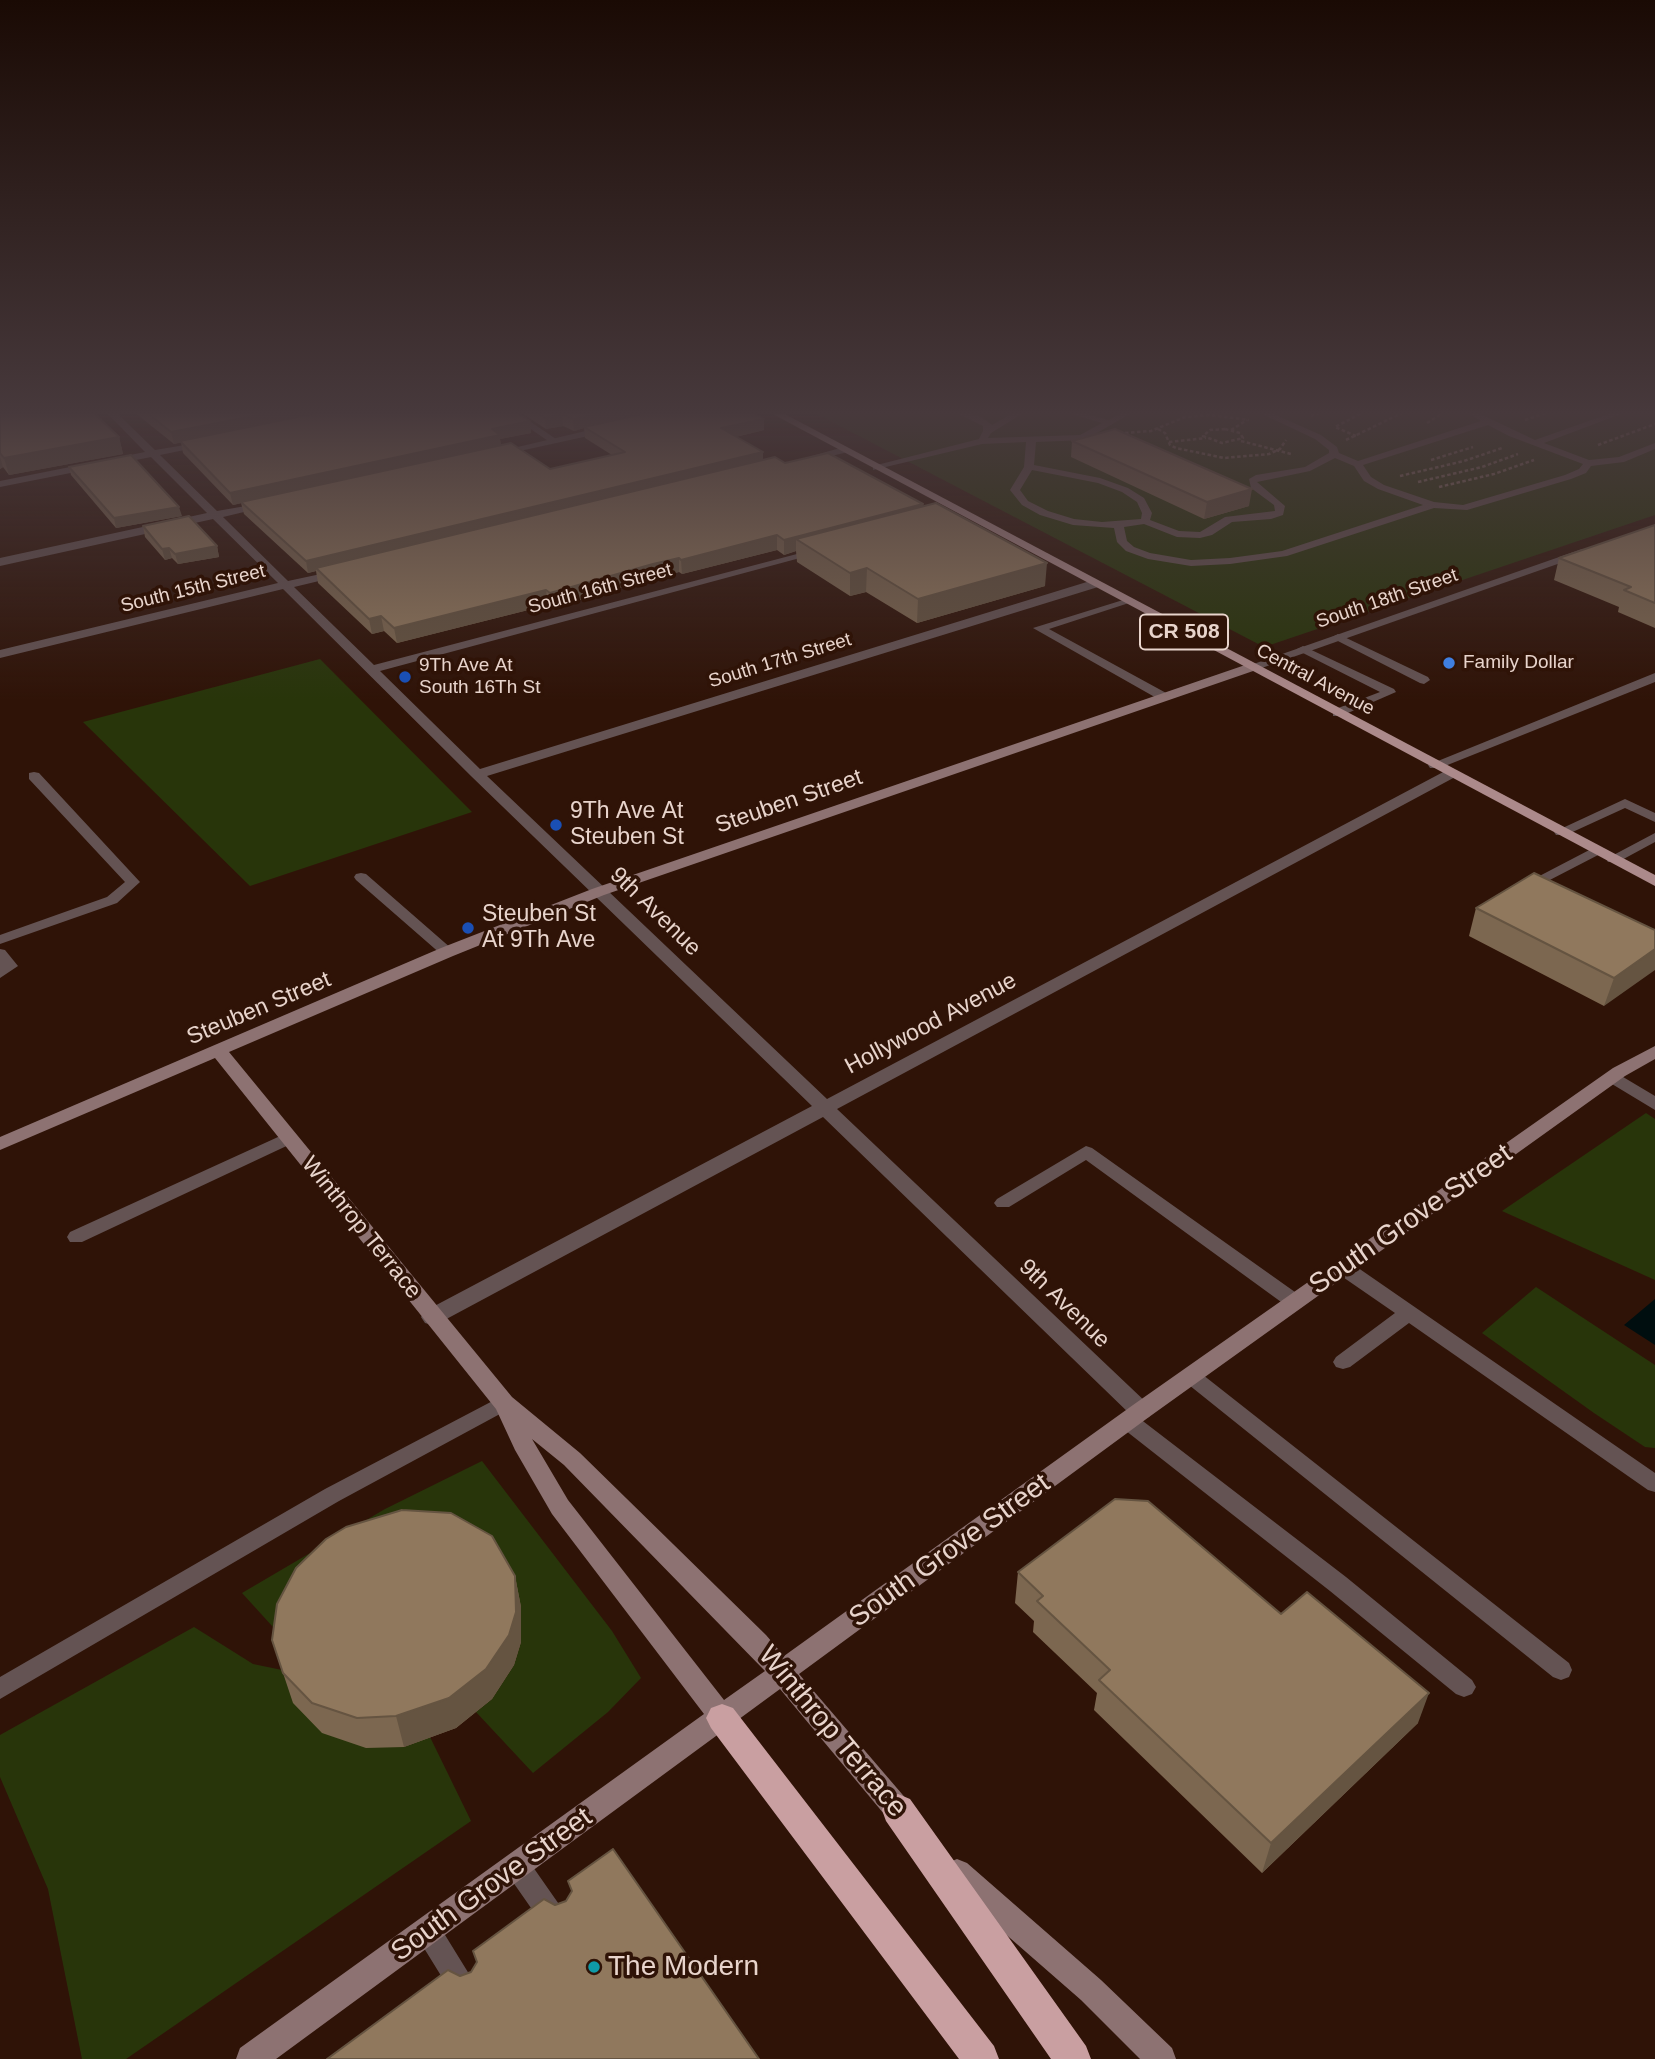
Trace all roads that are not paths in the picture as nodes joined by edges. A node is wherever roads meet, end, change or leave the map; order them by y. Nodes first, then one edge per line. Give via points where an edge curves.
1 (207, 508) edge
2 (245, 508) edge
3 (943, 508) edge
4 (1035, 508) edge
5 (1145, 508) edge
6 (1281, 508) edge
7 (1424, 508) edge
8 (214, 515) junction
9 (1145, 521) junction
10 (1119, 526) junction
11 (833, 548) edge
12 (1592, 548) edge
13 (0, 562) edge
14 (351, 569) edge
15 (1094, 584) junction
16 (284, 585) junction
17 (1127, 602) junction
18 (1338, 637) junction
19 (1303, 649) junction
20 (0, 654) edge
21 (1251, 667) junction
22 (370, 670) junction
23 (1655, 677) edge
24 (1390, 692) junction
25 (1164, 697) junction
26 (1337, 713) junction
27 (1435, 765) junction
28 (1451, 773) junction
29 (477, 774) junction
30 (34, 776) dead end
31 (1655, 818) edge
32 (1561, 831) junction
33 (1655, 837) edge
34 (1597, 850) junction
35 (1613, 859) junction
36 (361, 877) dead end
37 (1655, 881) edge
38 (598, 892) junction
39 (1558, 895) edge
40 (0, 940) edge
41 (447, 952) junction
42 (0, 953) edge
43 (0, 973) edge
44 (219, 1051) junction
45 (1655, 1052) edge
46 (1613, 1077) junction
47 (1655, 1104) edge
48 (824, 1109) junction
49 (289, 1138) junction
50 (0, 1144) edge
51 (1003, 1203) dead end
52 (76, 1237) dead end
53 (1343, 1268) junction
54 (1295, 1302) junction
55 (1409, 1313) junction
56 (432, 1317) junction
57 (1343, 1362) dead end
58 (1191, 1376) junction
59 (504, 1403) junction
60 (1134, 1416) junction
61 (1655, 1484) edge
62 (1561, 1670) dead end
63 (784, 1673) junction
64 (1464, 1687) dead end
65 (0, 1689) edge
66 (722, 1718) junction
67 (898, 1810) junction
68 (517, 1867) junction
69 (428, 1931) junction
70 (564, 1932) edge
71 (472, 2002) edge
72 (251, 2059) edge
73 (981, 2059) edge
74 (1073, 2059) edge
75 (1161, 2059) edge

1 - 8 street, 9th Avenue
2 - 8 street
3 - 15 main road, Central Avenue / CR 508
4 - 10 lane via 1073,522
5 - 9 lane
6 - 9 lane via 1271,516 1229,519 1200,535 1177,534
7 - 10 lane via 1283,554 1230,561 1191,563 1148,556 1122,542
8 - 13 street
8 - 16 street, 9th Avenue
9 - 10 lane
11 - 22 street, South 16th Street
12 - 18 street, South 18th Street
14 - 16 street, South 15th Street
15 - 17 main road, Central Avenue / CR 508
15 - 29 street, South 17th Street
16 - 20 street, South 15th Street
16 - 22 street, 9th Avenue
17 - 21 main road, Central Avenue / CR 508
17 - 25 lane via 1040,628
18 - 19 street, South 18th Street
18 - 24 lane via 1424,680
19 - 21 street, South 18th Street
19 - 24 lane
21 - 25 main road, Steuben Street
21 - 26 main road, Central Avenue / CR 508
22 - 29 street, 9th Avenue
23 - 27 street
24 - 26 lane
25 - 38 main road, Steuben Street
26 - 27 main road, Central Avenue / CR 508
27 - 28 main road, Central Avenue / CR 508
28 - 32 main road, Central Avenue / CR 508
28 - 48 street, Hollywood Avenue
29 - 38 street, 9th Avenue
30 - 40 lane via 132,883 111,900
31 - 32 lane via 1625,803
32 - 34 main road, Central Avenue / CR 508
33 - 35 lane
34 - 35 main road, Central Avenue / CR 508
34 - 39 lane via 1527,886
35 - 37 main road, Central Avenue / CR 508
36 - 41 lane
38 - 41 main road, Steuben Street
38 - 48 street, 9th Avenue
41 - 44 main road, Steuben Street
42 - 43 lane via 10,966
44 - 49 main road, Winthrop Terrace
44 - 50 main road, Steuben Street
45 - 46 main road, South Grove Street
46 - 47 street
46 - 53 main road, South Grove Street
48 - 56 street, Hollywood Avenue
48 - 60 street, 9th Avenue
49 - 52 lane
49 - 56 main road, Winthrop Terrace
51 - 54 lane via 1086,1152
53 - 54 main road, South Grove Street
53 - 55 lane
54 - 58 main road, South Grove Street
55 - 57 lane
55 - 61 lane
56 - 59 main road, Winthrop Terrace
58 - 60 main road, South Grove Street
58 - 62 lane
59 - 63 main road, Winthrop Terrace via 598,1485
59 - 65 lane via 332,1495
59 - 66 main road, Winthrop Terrace via 559,1507
60 - 63 main road, South Grove Street
60 - 64 lane
63 - 66 main road, South Grove Street
63 - 67 main road, Winthrop Terrace
66 - 68 main road, South Grove Street
66 - 73 highway
67 - 74 highway
67 - 75 main road, Winthrop Terrace via 959,1875 1091,1990
68 - 69 main road, South Grove Street
68 - 70 lane
69 - 71 lane
69 - 72 main road, South Grove Street

